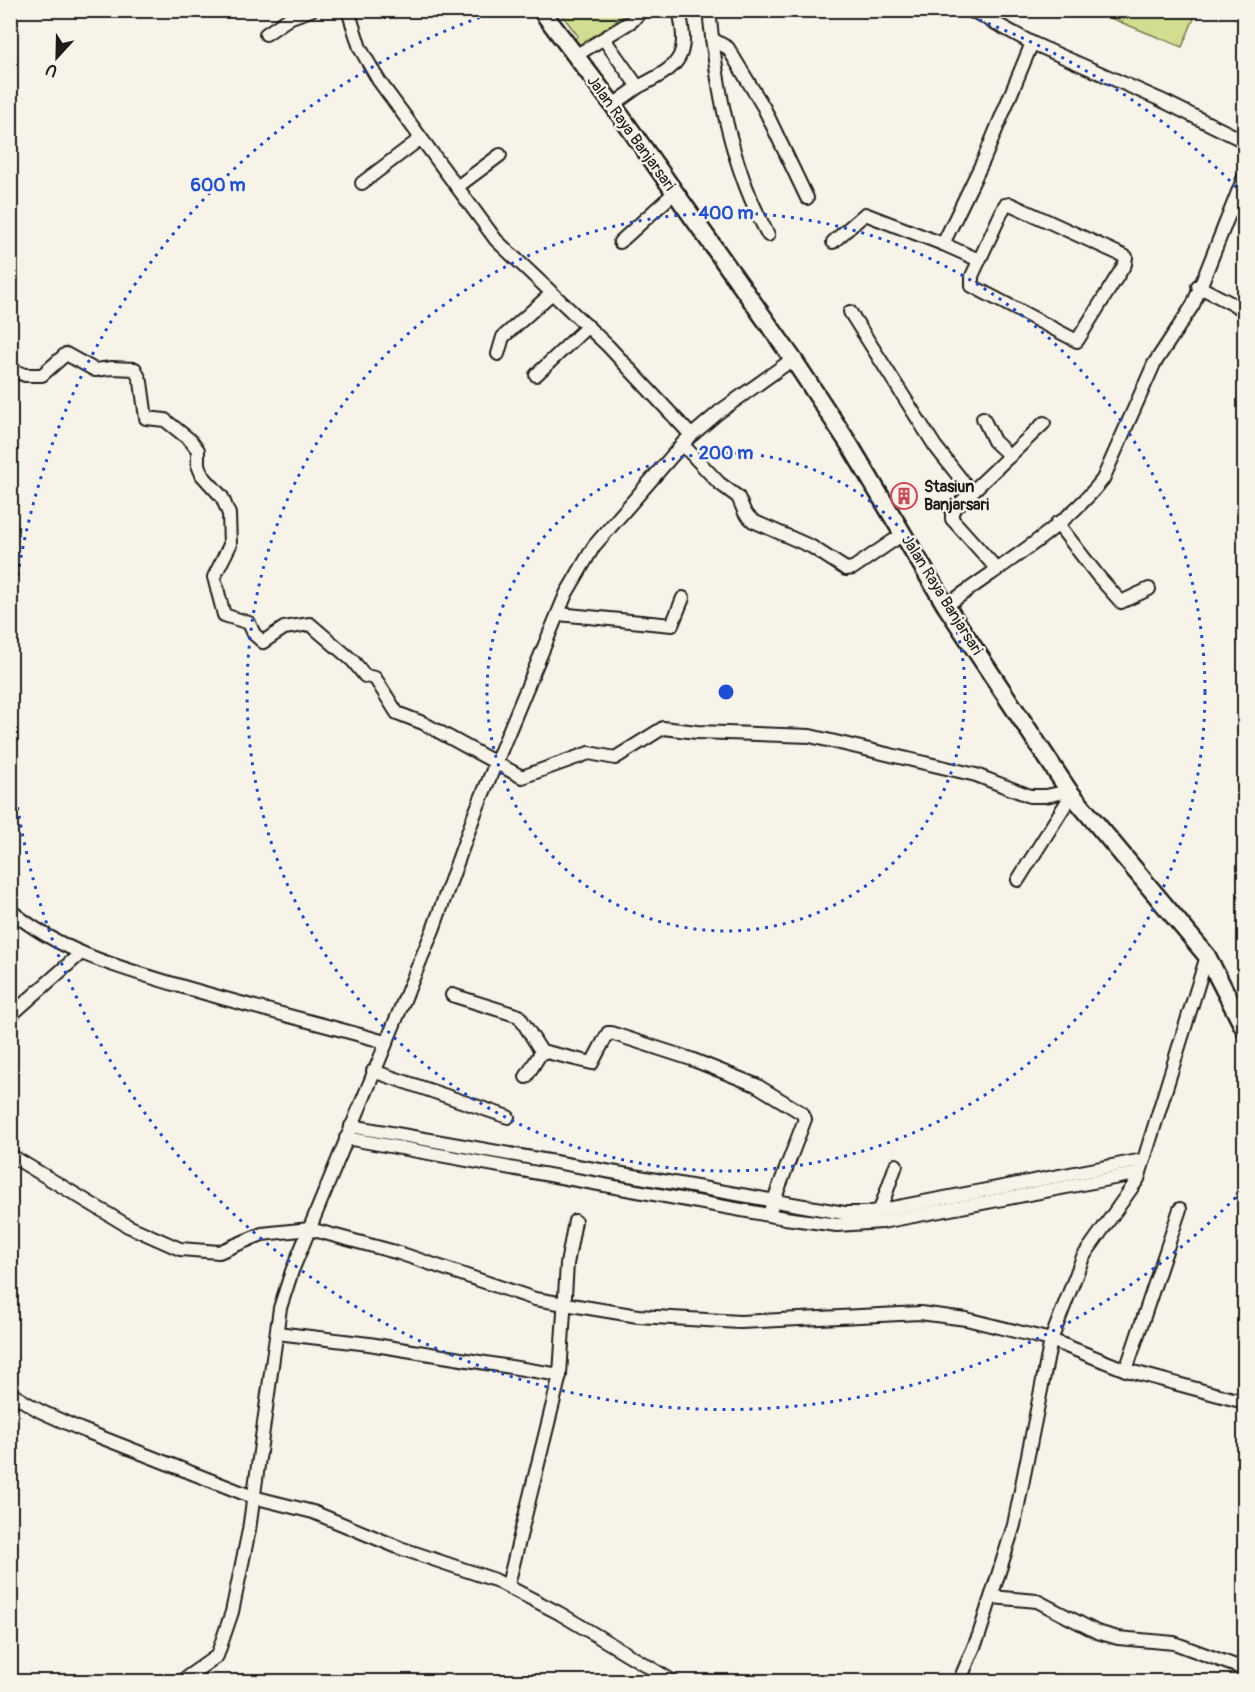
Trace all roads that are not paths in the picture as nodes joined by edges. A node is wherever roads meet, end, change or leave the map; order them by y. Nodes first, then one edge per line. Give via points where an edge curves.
1 (311, 10) edge
2 (348, 10) edge
3 (541, 10) edge
4 (679, 10) edge
5 (709, 10) edge
6 (971, 10) edge
7 (642, 11) edge
8 (266, 34) dead end
9 (604, 39) junction
10 (712, 39) junction
11 (1032, 43) junction
12 (575, 56) junction
13 (638, 87) junction
14 (613, 105) junction
15 (420, 139) junction
16 (1245, 141) edge
17 (500, 155) dead end
18 (1245, 177) edge
19 (362, 183) dead end
20 (457, 187) junction
21 (674, 193) junction
22 (807, 198) dead end
23 (768, 235) dead end
24 (620, 242) dead end
25 (833, 242) dead end
26 (943, 244) junction
27 (979, 260) junction
28 (1198, 286) junction
29 (551, 294) junction
30 (1245, 310) edge
31 (850, 312) dead end
32 (588, 326) junction
33 (498, 354) dead end
34 (793, 359) junction
35 (10, 369) edge
36 (536, 375) dead end
37 (983, 418) dead end
38 (1044, 423) dead end
39 (686, 440) junction
40 (1010, 456) junction
41 (970, 493) junction
42 (1057, 523) junction
43 (903, 534) junction
44 (996, 568) junction
45 (1149, 589) dead end
46 (683, 598) dead end
47 (946, 606) junction
48 (558, 614) junction
49 (496, 763) junction
50 (1071, 792) junction
51 (1018, 880) dead end
52 (10, 910) edge
53 (80, 954) junction
54 (1207, 956) junction
55 (452, 995) dead end
56 (10, 1016) edge
57 (1245, 1028) edge
58 (385, 1042) junction
59 (541, 1051) junction
60 (373, 1071) junction
61 (526, 1077) dead end
62 (508, 1118) dead end
63 (351, 1126) junction
64 (346, 1138) junction
65 (464, 1153) junction
66 (10, 1155) edge
67 (896, 1165) dead end
68 (1141, 1167) junction
69 (949, 1203) junction
70 (770, 1209) junction
71 (1180, 1209) dead end
72 (880, 1210) junction
73 (866, 1218) junction
74 (575, 1221) dead end
75 (310, 1228) junction
76 (563, 1305) junction
77 (277, 1333) junction
78 (1051, 1340) junction
79 (1126, 1370) junction
80 (560, 1375) junction
81 (10, 1393) edge
82 (1245, 1402) edge
83 (253, 1497) junction
84 (508, 1585) junction
85 (992, 1597) junction
86 (1245, 1669) edge
87 (180, 1682) edge
88 (674, 1682) edge
89 (959, 1682) edge

1 - 8 street via 291,17
2 - 15 street via 364,56
3 - 12 highway, Jalan Raya Banjarsari
4 - 13 street via 682,56 667,72
5 - 10 street
6 - 11 street
7 - 9 street
9 - 12 street
9 - 13 street
10 - 22 street via 728,48 764,108
10 - 23 street via 730,144 751,204
11 - 16 street via 1161,99
11 - 26 street via 984,159
12 - 14 highway, Jalan Raya Banjarsari
13 - 14 street
14 - 21 highway, Jalan Raya Banjarsari
15 - 19 street
15 - 20 street
17 - 20 street
18 - 28 street
20 - 29 street via 496,240
21 - 24 street
21 - 34 highway, Jalan Raya Banjarsari
25 - 26 street via 865,214
26 - 27 street
27 - 27 street via 970,279 972,286 1074,341 1080,339 1127,261 1126,257 1010,204 1005,205
28 - 30 street
28 - 42 street via 1193,305 1150,374 1103,479
29 - 32 street
29 - 33 street via 503,337
31 - 41 street via 935,446
32 - 36 street
32 - 39 street
34 - 39 street
34 - 43 highway, Jalan Raya Banjarsari
35 - 49 street via 42,375 66,354 95,370 135,369 141,382 146,418 165,420 190,440 198,450 202,475 222,497 229,514 230,544 214,577 224,615 249,623 263,642 284,628 310,624 365,676 375,678 397,713
37 - 40 street via 994,441
38 - 40 street
39 - 43 street via 719,483 738,497 753,521 812,547 846,569
39 - 48 street via 594,546
40 - 41 street
41 - 44 street via 952,512 952,519
42 - 44 street
42 - 45 street via 1121,602
43 - 47 highway, Jalan Raya Banjarsari
44 - 47 street
46 - 48 street via 672,625
47 - 50 highway, Jalan Raya Banjarsari
48 - 49 street
49 - 50 street via 522,777 589,753 615,758 663,728 810,736 976,775 1030,796
49 - 58 street via 433,930
50 - 51 street
50 - 54 highway, Jalan Raya Banjarsari
52 - 53 street
53 - 56 street
53 - 58 street via 209,995
54 - 57 highway, Jalan Raya Banjarsari
54 - 68 street
55 - 59 street via 519,1016
58 - 60 street
59 - 61 street
59 - 70 street via 592,1063 611,1033 756,1085 802,1113 805,1122
60 - 62 street
60 - 63 street
63 - 64 street
63 - 65 street
64 - 65 street
64 - 75 street
65 - 70 street
66 - 75 street via 128,1226 180,1249 219,1252 262,1234
67 - 72 street
68 - 69 street
68 - 78 street via 1130,1193 1083,1257
69 - 72 street
69 - 73 street
70 - 73 street via 809,1215 837,1225
71 - 79 street
72 - 73 street
74 - 76 street
75 - 76 street
75 - 77 street via 280,1308
76 - 78 street via 638,1316 740,1322 920,1313 966,1318
76 - 80 street
77 - 80 street
77 - 83 street
78 - 79 street
78 - 85 street via 1020,1503
79 - 82 street
80 - 84 street
81 - 83 street via 80,1429
83 - 84 street via 313,1512 400,1548
83 - 87 street via 232,1612 217,1656
84 - 88 street
85 - 86 street via 1037,1601 1097,1632 1174,1643
85 - 89 street

